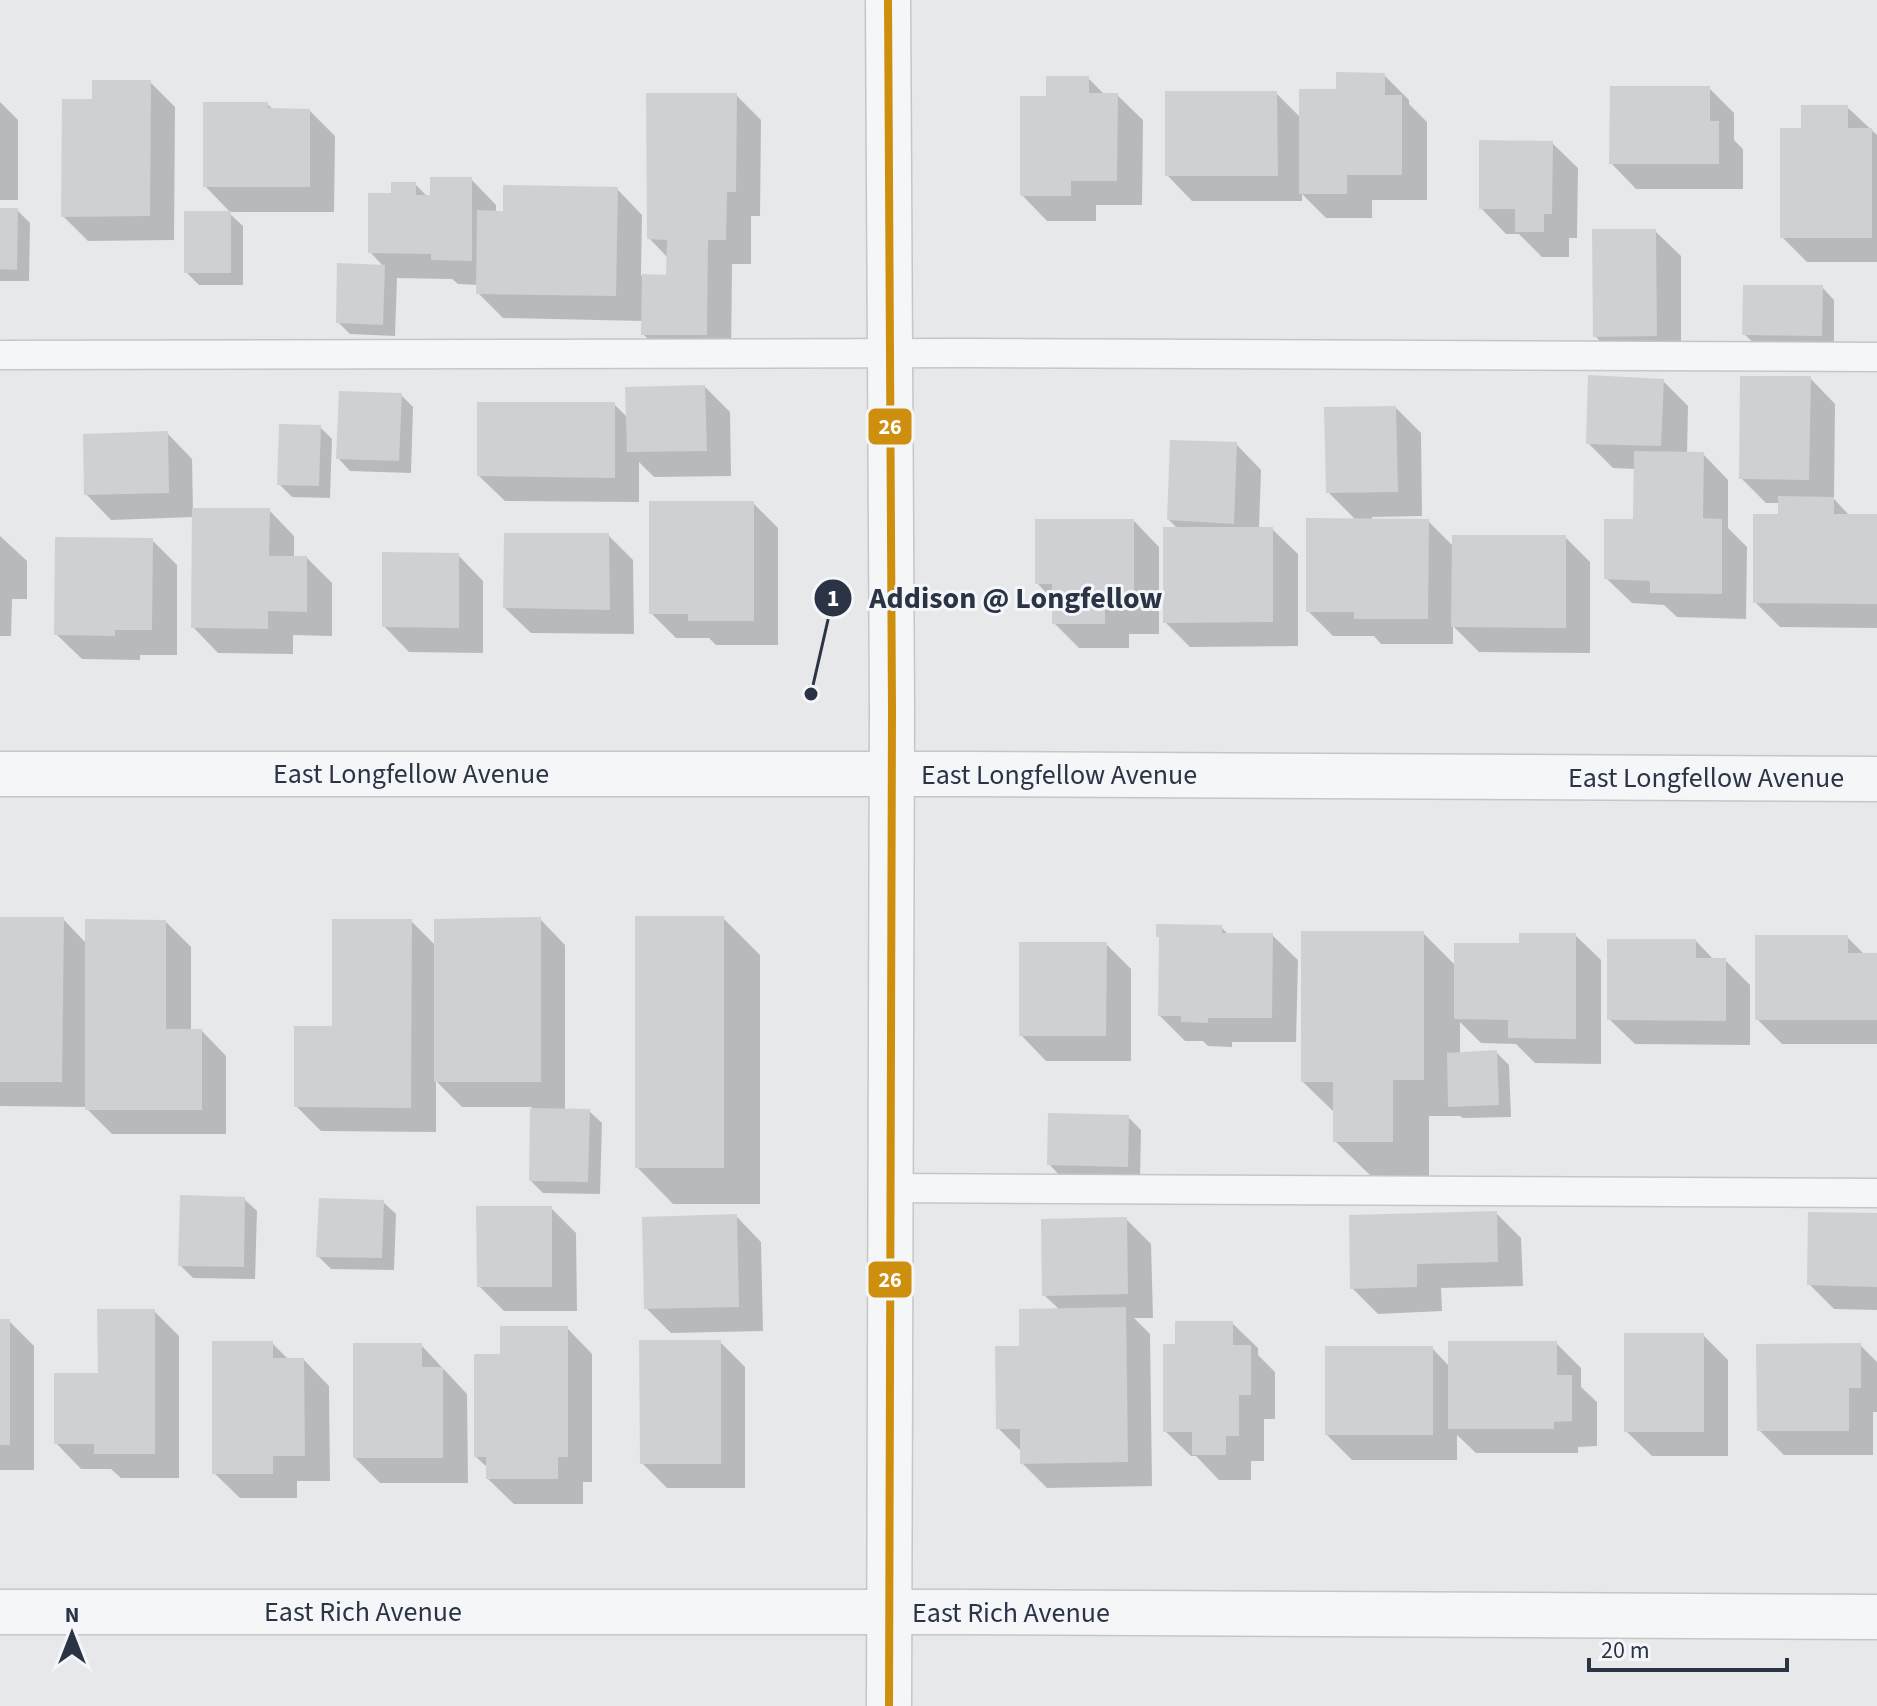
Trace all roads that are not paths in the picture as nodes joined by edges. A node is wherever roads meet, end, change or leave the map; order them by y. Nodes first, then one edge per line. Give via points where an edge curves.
1 (888, 0) edge
2 (890, 353) junction
3 (0, 355) edge
4 (1877, 357) edge
5 (0, 774) edge
6 (892, 774) junction
7 (1877, 779) edge
8 (891, 1188) junction
9 (1877, 1193) edge
10 (0, 1612) edge
11 (889, 1612) junction
12 (1877, 1617) edge
13 (889, 1706) edge

1 - 2 street
2 - 3 lane
2 - 4 lane
2 - 6 street
5 - 6 street, East Longfellow Avenue
6 - 7 street, East Longfellow Avenue
6 - 8 street
8 - 9 lane
8 - 11 street
10 - 11 street, East Rich Avenue
11 - 12 street, East Rich Avenue
11 - 13 street

